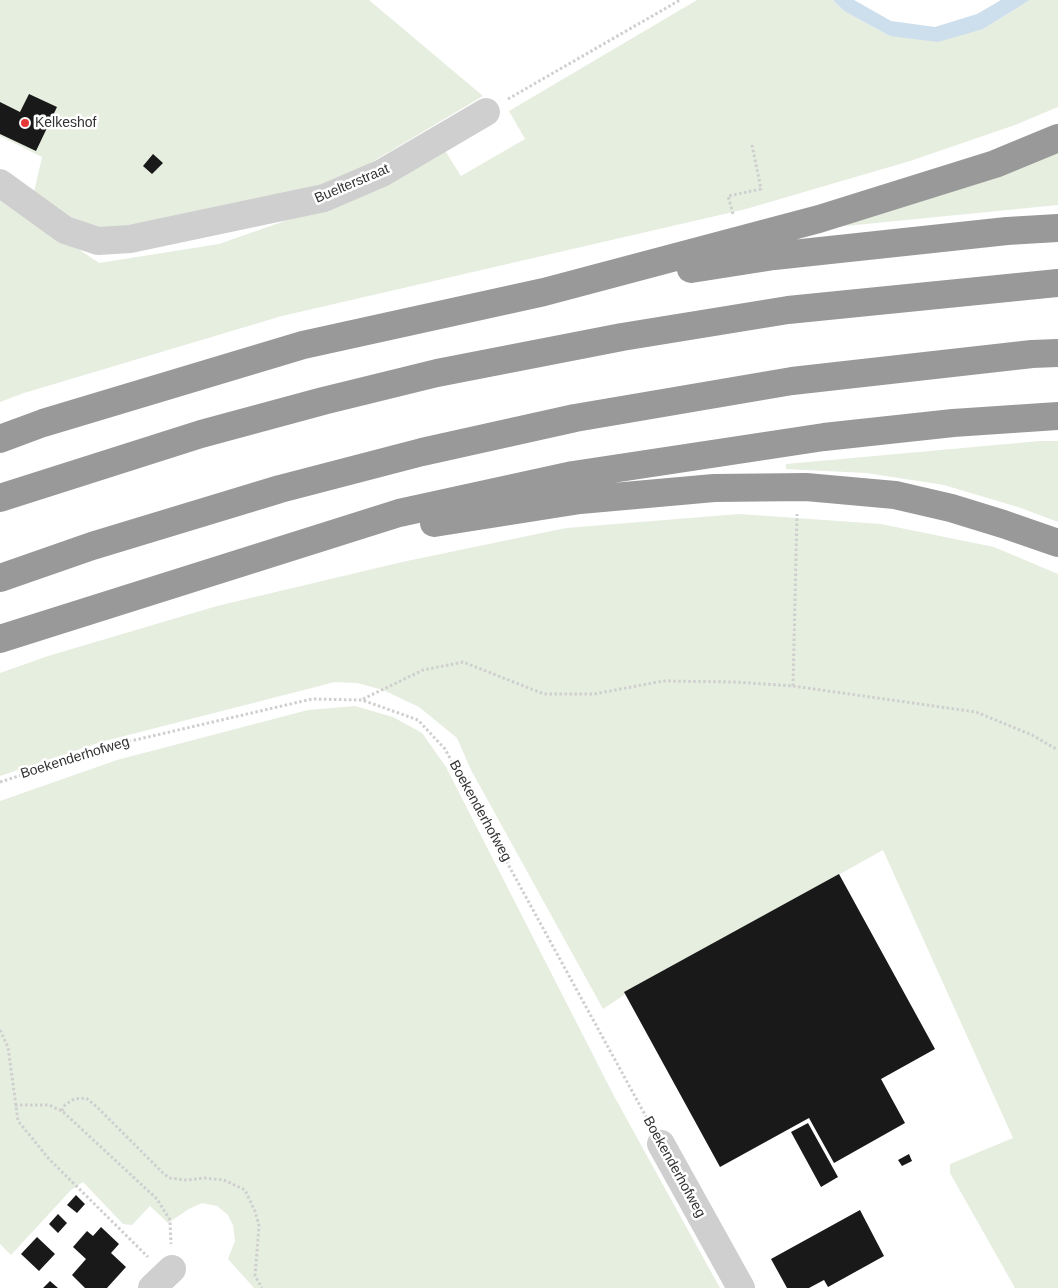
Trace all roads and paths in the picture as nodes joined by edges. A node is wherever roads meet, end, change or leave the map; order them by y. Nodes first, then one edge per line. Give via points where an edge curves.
1 (680, 0) edge
2 (486, 112) joint
3 (1058, 138) edge
4 (752, 145) dead end
5 (0, 183) edge
6 (1058, 228) edge
7 (739, 240) junction
8 (1058, 284) edge
9 (544, 292) junction
10 (1058, 353) edge
11 (1058, 416) edge
12 (0, 438) edge
13 (798, 487) junction
14 (0, 498) edge
15 (1058, 543) edge
16 (299, 544) junction
17 (0, 578) edge
18 (0, 639) edge
19 (793, 686) junction
20 (362, 700) junction
21 (1058, 750) edge
22 (0, 782) edge
23 (0, 1030) edge
24 (15, 1105) junction
25 (62, 1111) junction
26 (661, 1144) joint
27 (159, 1281) edge
28 (262, 1288) edge
29 (741, 1288) edge

1 - 2 path
2 - 5 street, Buelterstraat via 382,173 324,198 130,239 98,241 65,230
3 - 7 highway via 995,164 819,219
4 - 7 path via 761,189 728,196
6 - 9 highway via 774,256
7 - 9 highway
8 - 14 highway via 788,310 622,337 437,373 201,434
9 - 12 highway via 303,345 43,422
10 - 17 highway via 792,381 575,418 280,488
11 - 16 highway via 824,437 573,475 399,513
13 - 15 highway via 895,495 951,508
13 - 16 highway via 714,488 580,500
13 - 19 path
16 - 18 highway
19 - 20 path via 663,681 594,694 544,694 463,662 424,670
19 - 21 path via 976,712 1032,735
20 - 22 path, Boekenderhofweg via 312,699 122,743
20 - 26 path, Boekenderhofweg via 418,720 446,749
23 - 24 path via 8,1046
24 - 25 path via 49,1104
24 - 27 path via 18,1121 49,1159 148,1257
25 - 27 path via 157,1199 170,1220
25 - 28 path via 74,1099 86,1098 170,1178 224,1180 245,1190 258,1226 255,1276
26 - 29 street, Boekenderhofweg

